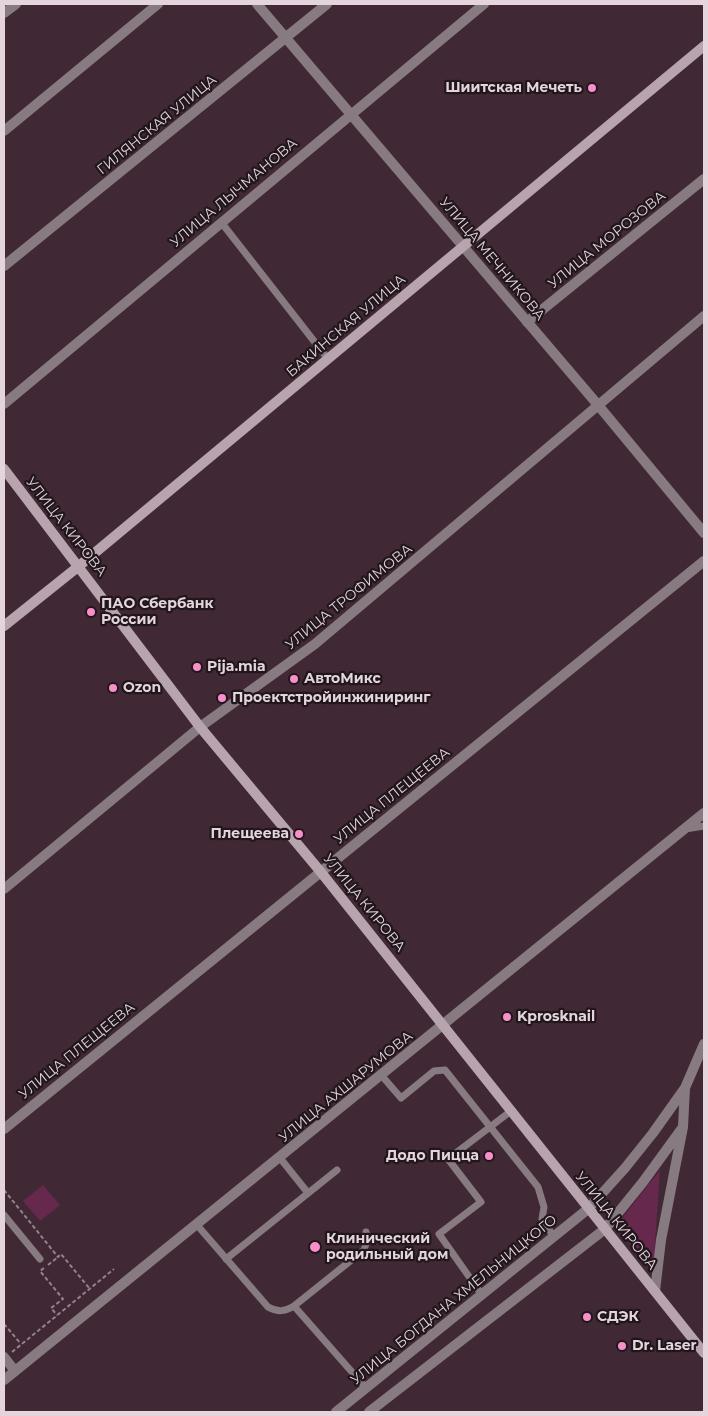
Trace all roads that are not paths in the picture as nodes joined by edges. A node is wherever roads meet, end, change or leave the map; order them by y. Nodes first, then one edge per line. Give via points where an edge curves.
1 (16, 4) edge
2 (158, 4) edge
3 (257, 4) edge
4 (327, 4) edge
5 (484, 4) edge
6 (4, 14) edge
7 (287, 37) junction
8 (704, 46) edge
9 (351, 113) junction
10 (4, 131) edge
11 (704, 180) edge
12 (221, 222) junction
13 (464, 246) junction
14 (4, 266) edge
15 (704, 316) edge
16 (527, 322) junction
17 (328, 359) junction
18 (4, 404) edge
19 (598, 405) junction
20 (4, 469) edge
21 (704, 533) edge
22 (704, 560) edge
23 (79, 566) junction
24 (4, 626) edge
25 (200, 727) junction
26 (704, 813) edge
27 (704, 826) edge
28 (685, 829) junction
29 (320, 871) junction
30 (4, 889) edge
31 (444, 1025) junction
32 (704, 1044) edge
33 (382, 1076) junction
34 (685, 1088) junction
35 (511, 1111) junction
36 (491, 1127) junction
37 (683, 1127) junction
38 (4, 1129) edge
39 (280, 1158) junction
40 (337, 1170) dead end
41 (308, 1193) junction
42 (588, 1209) junction
43 (4, 1215) edge
44 (197, 1225) junction
45 (605, 1229) junction
46 (366, 1232) dead end
47 (554, 1237) junction
48 (40, 1259) dead end
49 (226, 1259) junction
50 (655, 1291) junction
51 (482, 1295) junction
52 (294, 1306) junction
53 (704, 1354) edge
54 (4, 1358) edge
55 (15, 1371) junction
56 (4, 1380) edge
57 (366, 1388) junction
58 (336, 1412) edge
59 (369, 1412) edge

1 - 6 street
2 - 10 street
3 - 7 street, УЛИЦА МЕЧНИКОВА
4 - 7 street, ГИЛЯНСКАЯ УЛИЦА
5 - 9 street, УЛИЦА ЛЫЧМАНОВА
7 - 9 street, УЛИЦА МЕЧНИКОВА
7 - 14 street, ГИЛЯНСКАЯ УЛИЦА
8 - 13 main road, БАКИНСКАЯ УЛИЦА
9 - 12 street, УЛИЦА ЛЫЧМАНОВА
9 - 13 street, УЛИЦА МЕЧНИКОВА
11 - 16 street, УЛИЦА МОРОЗОВА
12 - 17 lane
12 - 18 street, УЛИЦА ЛЫЧМАНОВА
13 - 16 street, УЛИЦА МЕЧНИКОВА
13 - 17 main road, БАКИНСКАЯ УЛИЦА
15 - 19 street, УЛИЦА ТРОФИМОВА
16 - 19 street, УЛИЦА МЕЧНИКОВА
17 - 23 main road, БАКИНСКАЯ УЛИЦА
19 - 21 street, УЛИЦА МЕЧНИКОВА
19 - 25 street, УЛИЦА ТРОФИМОВА via 315,644
20 - 23 main road, УЛИЦА КИРОВА
22 - 29 street, УЛИЦА ПЛЕЩЕЕВА
23 - 24 main road, БАКИНСКАЯ УЛИЦА
23 - 25 main road, УЛИЦА КИРОВА
25 - 29 main road, УЛИЦА КИРОВА
25 - 30 street, УЛИЦА ТРОФИМОВА
26 - 28 street, УЛИЦА АХШАРУМОВА
27 - 28 lane
28 - 31 street, УЛИЦА АХШАРУМОВА
29 - 31 main road, УЛИЦА КИРОВА
29 - 38 street, УЛИЦА ПЛЕЩЕЕВА
31 - 33 street, УЛИЦА АХШАРУМОВА
31 - 35 main road, УЛИЦА КИРОВА
32 - 34 street
33 - 36 lane via 401,1098 434,1071 445,1070
33 - 39 street, УЛИЦА АХШАРУМОВА
34 - 37 street
34 - 42 street, УЛИЦА БОГДАНА ХМЕЛЬНИЦКОГО via 631,1161
35 - 36 lane
35 - 42 main road, УЛИЦА КИРОВА
36 - 47 lane via 538,1186 544,1207 542,1219
36 - 51 lane via 448,1159 481,1202 439,1234
37 - 45 street
37 - 50 street via 661,1240
39 - 41 lane
39 - 44 street, УЛИЦА АХШАРУМОВА
40 - 41 lane
41 - 49 lane
42 - 45 main road, УЛИЦА КИРОВА
42 - 47 street, УЛИЦА БОГДАНА ХМЕЛЬНИЦКОГО
43 - 48 lane
44 - 49 lane
44 - 55 street, УЛИЦА АХШАРУМОВА
45 - 50 main road, УЛИЦА КИРОВА
45 - 59 street
46 - 52 lane via 364,1250
47 - 51 street, УЛИЦА БОГДАНА ХМЕЛЬНИЦКОГО
49 - 52 lane via 268,1307 282,1312
50 - 53 main road, УЛИЦА КИРОВА
51 - 57 street, УЛИЦА БОГДАНА ХМЕЛЬНИЦКОГО
52 - 57 lane
54 - 55 street
55 - 56 street, УЛИЦА АХШАРУМОВА
57 - 58 street, УЛИЦА БОГДАНА ХМЕЛЬНИЦКОГО

